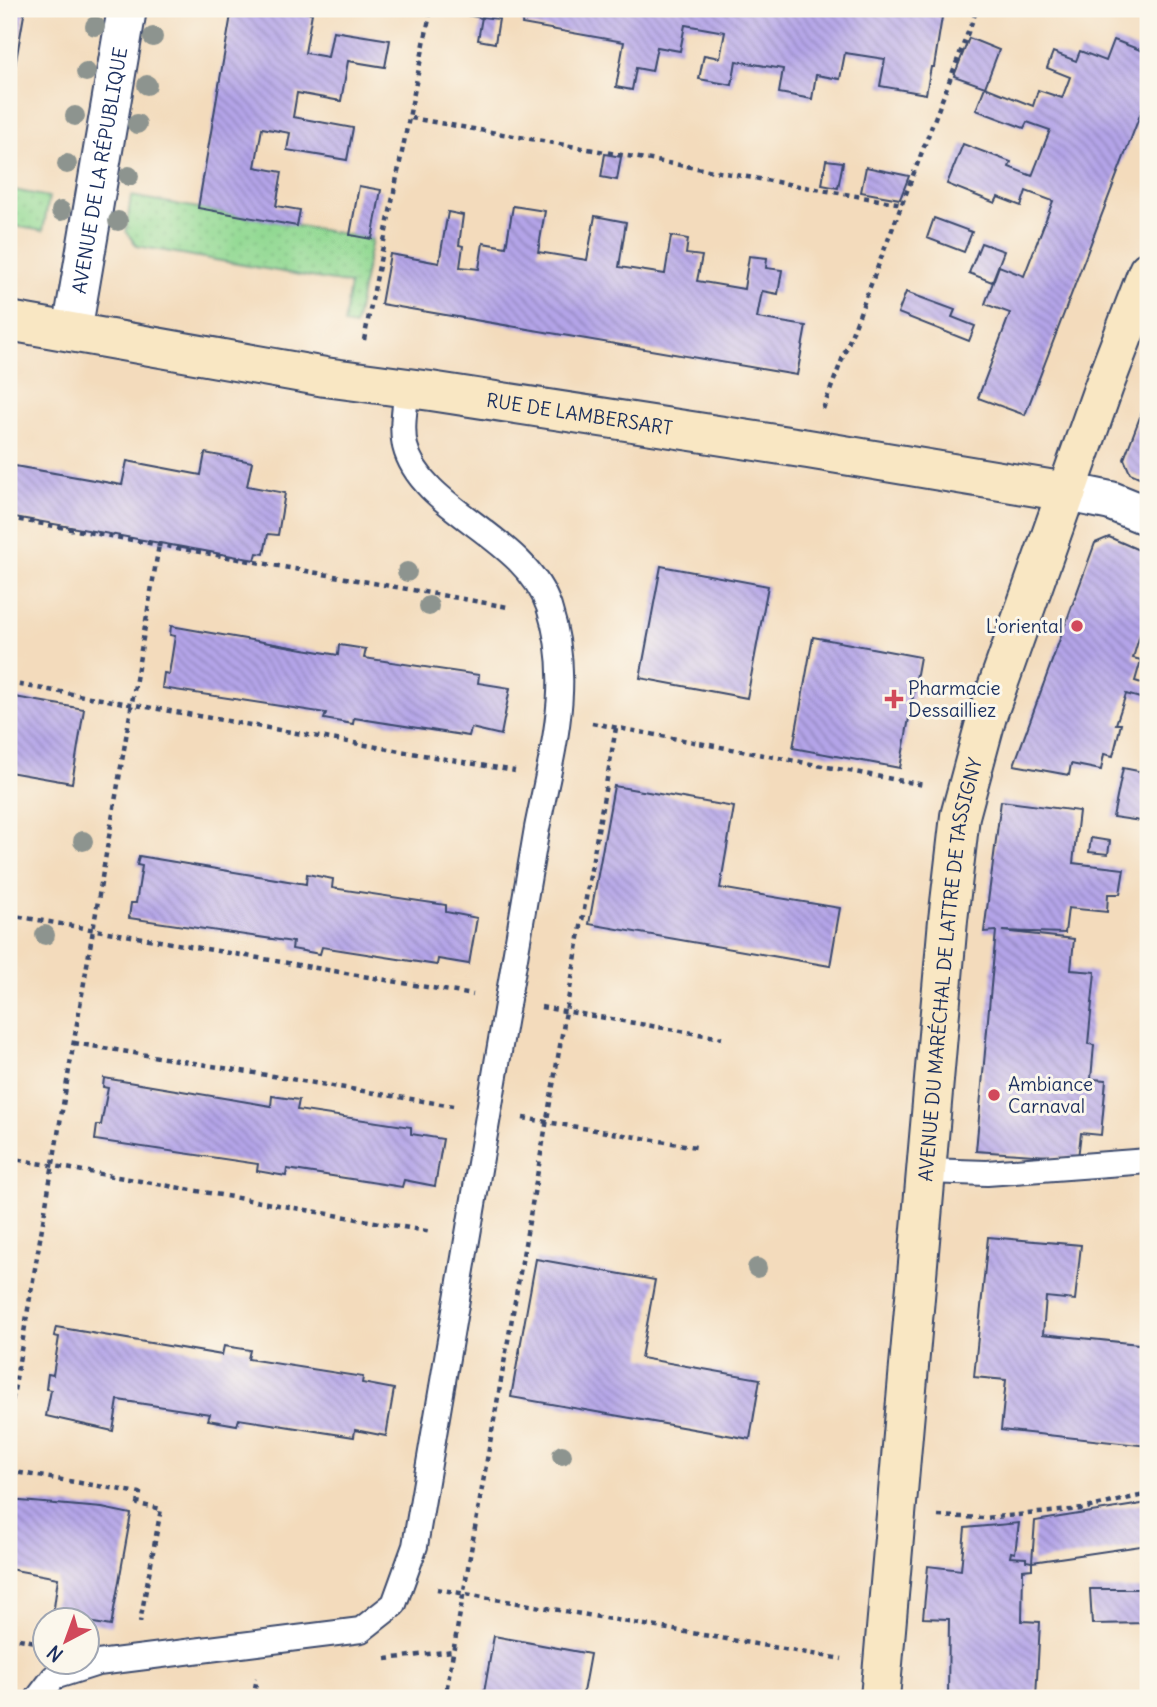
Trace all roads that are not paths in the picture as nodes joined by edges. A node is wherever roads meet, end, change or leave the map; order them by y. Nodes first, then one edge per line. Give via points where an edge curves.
1 (127, 9) edge
2 (1148, 271) edge
3 (9, 321) edge
4 (72, 332) junction
5 (407, 388) junction
6 (1067, 492) junction
7 (1148, 516) edge
8 (1148, 1161) edge
9 (926, 1171) junction
10 (882, 1682) edge
11 (38, 1698) edge

1 - 4 street, AVENUE DE LA RÉPUBLIQUE
2 - 6 main road, AVENUE DU MARÉCHAL DE LATTRE DE TASSIGNY
3 - 4 main road, RUE DE LAMBERSART
4 - 5 main road, RUE DE LAMBERSART
5 - 6 main road, RUE DE LAMBERSART
5 - 11 lane via 403,435 409,459 435,492 527,569 551,615 562,666 558,717 415,1546 394,1604 361,1630 98,1663 54,1676
6 - 7 street, RUE DE LAMBERSART via 1111,501
6 - 9 main road, AVENUE DU MARÉCHAL DE LATTRE DE TASSIGNY via 987,716 960,816
8 - 9 lane via 987,1173
9 - 10 main road, AVENUE DU MARÉCHAL DE LATTRE DE TASSIGNY

